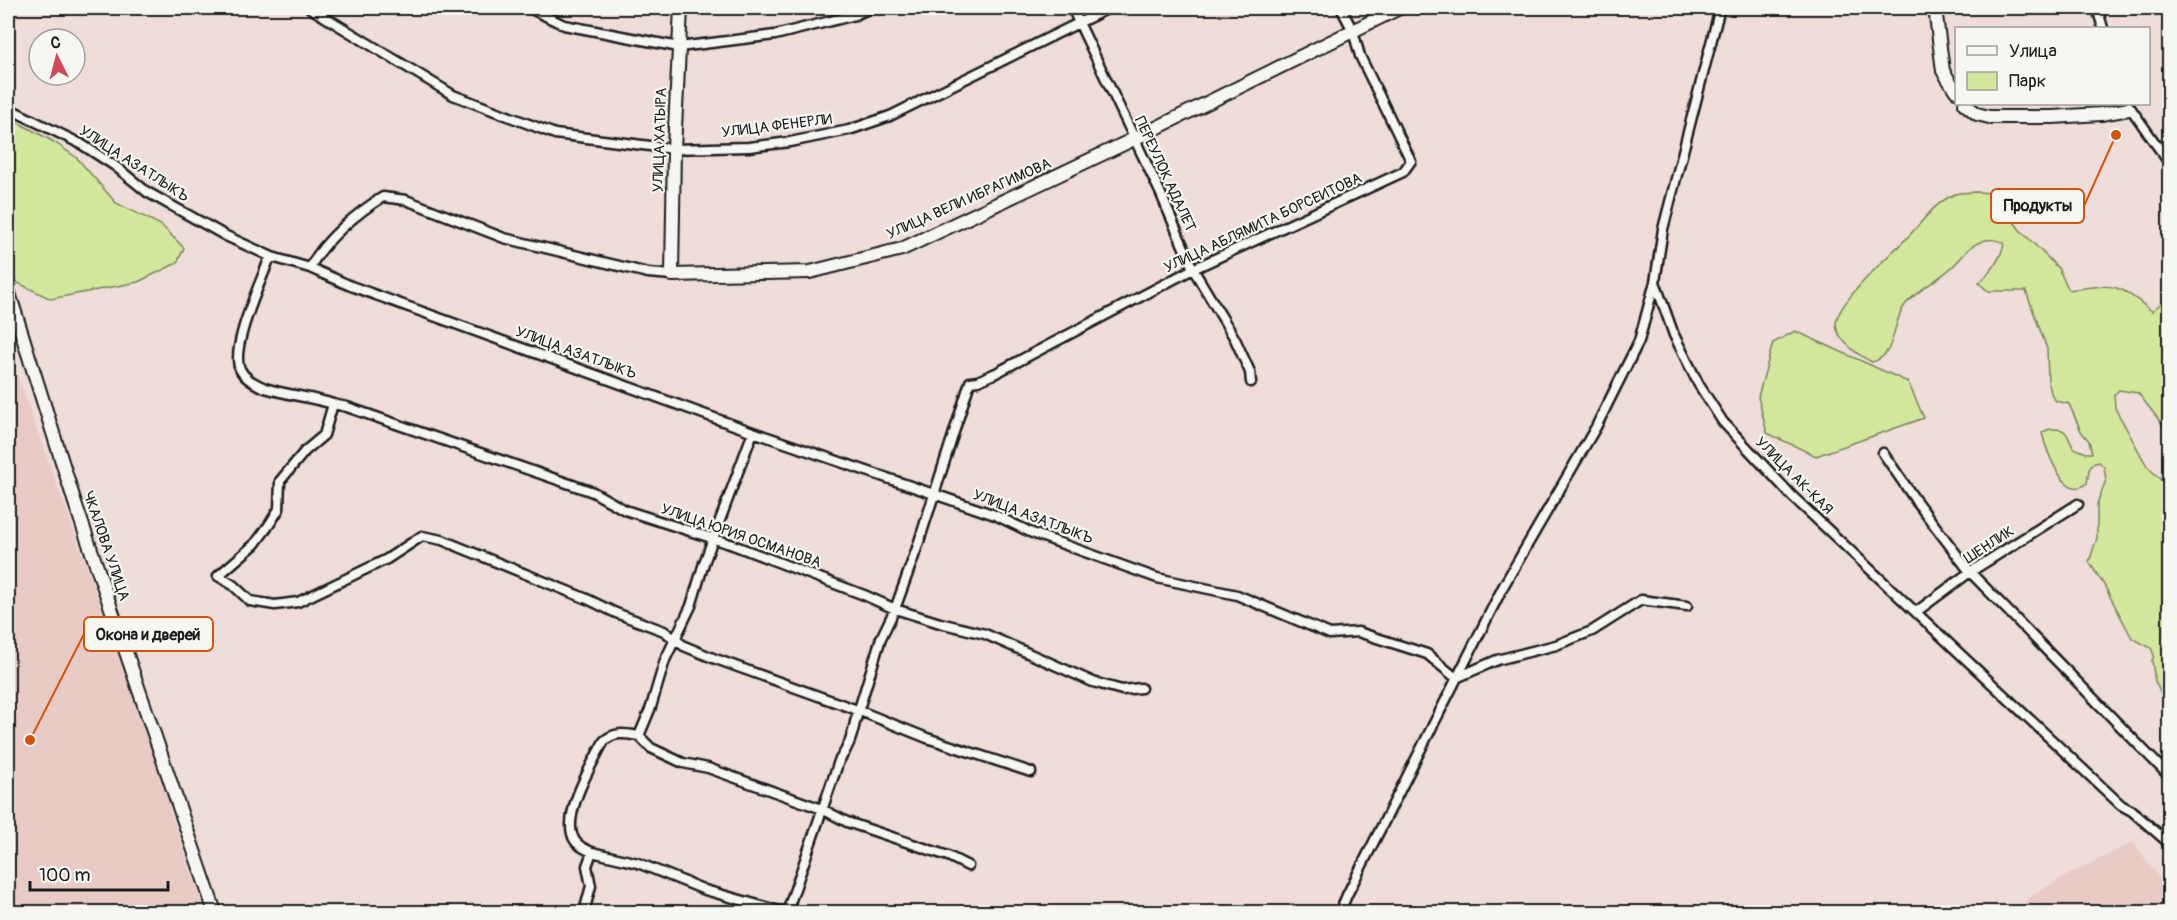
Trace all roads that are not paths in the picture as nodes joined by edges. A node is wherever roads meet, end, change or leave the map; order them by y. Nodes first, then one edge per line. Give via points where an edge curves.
1 (310, 8) edge
2 (529, 8) edge
3 (681, 8) edge
4 (870, 8) edge
5 (1072, 8) edge
6 (1109, 8) edge
7 (1341, 8) edge
8 (1399, 8) edge
9 (1720, 8) edge
10 (1935, 8) edge
11 (2097, 8) edge
12 (1079, 21) junction
13 (2103, 27) edge
14 (1353, 31) junction
15 (679, 47) junction
16 (1955, 89) edge
17 (1966, 105) edge
18 (2129, 106) edge
19 (8, 108) edge
20 (1134, 139) junction
21 (674, 149) junction
22 (2169, 164) edge
23 (272, 257) junction
24 (310, 268) junction
25 (1193, 269) junction
26 (672, 274) junction
27 (1655, 282) junction
28 (8, 290) edge
29 (1251, 382) dead end
30 (333, 404) junction
31 (753, 432) junction
32 (1883, 453) dead end
33 (934, 495) junction
34 (2078, 504) dead end
35 (713, 540) junction
36 (1970, 572) junction
37 (1687, 606) dead end
38 (895, 609) junction
39 (1916, 612) junction
40 (676, 639) junction
41 (1456, 678) junction
42 (1141, 688) dead end
43 (860, 711) junction
44 (639, 736) junction
45 (1031, 772) dead end
46 (2169, 777) edge
47 (822, 809) junction
48 (2169, 844) edge
49 (592, 852) junction
50 (968, 866) dead end
51 (215, 912) edge
52 (584, 912) edge
53 (785, 912) edge
54 (1340, 912) edge

1 - 21 street, УЛИЦА ФЕНЕРЛИ via 453,95 555,134
2 - 15 street via 564,25
3 - 15 street, УЛИЦА ХАТЫРА
4 - 15 street via 775,35
5 - 12 street, ПЕРЕУЛОК АДАЛЕТ
6 - 12 street, УЛИЦА ФЕНЕРЛИ
7 - 14 street
8 - 14 street, УЛИЦА ВЕЛИ ИБРАГИМОВА
9 - 27 street, УЛИЦА АК-КАЯ via 1663,229
10 - 16 street via 1943,71
11 - 13 street
12 - 20 street, ПЕРЕУЛОК АДАЛЕТ
12 - 21 street, УЛИЦА ФЕНЕРЛИ via 890,116 849,130 749,147
14 - 20 street, УЛИЦА ВЕЛИ ИБРАГИМОВА
14 - 25 street, УЛИЦА АБЛЯМИТА БОРСЕИТОВА via 1360,56 1411,161 1403,172
15 - 21 street, УЛИЦА ХАТЫРА
17 - 18 street via 1989,117 2101,114
18 - 22 street
19 - 23 street, УЛИЦА АЗАТЛЫКЪ via 81,144 147,192
20 - 25 street, ПЕРЕУЛОК АДАЛЕТ
20 - 26 street, УЛИЦА ВЕЛИ ИБРАГИМОВА via 902,249 810,273
21 - 26 street, УЛИЦА ХАТЫРА
23 - 24 street, УЛИЦА АЗАТЛЫКЪ
23 - 30 street, УЛИЦА ЮРИЯ ОСМАНОВА via 242,332 239,368 245,377 266,388
24 - 26 street, УЛИЦА ВЕЛИ ИБРАГИМОВА via 317,253 360,211 383,197 406,200 504,238 648,273
24 - 31 street, УЛИЦА АЗАТЛЫКЪ
25 - 29 street, ПЕРЕУЛОК АДАЛЕТ via 1235,339
25 - 33 street, УЛИЦА АБЛЯМИТА БОРСЕИТОВА via 996,373 969,382
27 - 39 street, УЛИЦА АК-КАЯ via 1674,335 1723,422 1792,496
27 - 41 street via 1639,341 1596,427 1504,585
28 - 51 street, ЧКАЛОВА УЛИЦА via 76,506
30 - 35 street, УЛИЦА ЮРИЯ ОСМАНОВА via 593,492 626,510
30 - 40 street via 324,435 279,481 279,509 269,525 255,544 218,576 250,601 274,605 298,602 387,559 422,536 578,595
31 - 33 street, УЛИЦА АЗАТЛЫКЪ
31 - 35 street
32 - 36 street
33 - 38 street
33 - 41 street, УЛИЦА АЗАТЛЫКЪ via 1157,578 1237,595 1330,634 1358,632 1426,654
34 - 36 street, ШЕНЛИК
35 - 38 street, УЛИЦА ЮРИЯ ОСМАНОВА via 804,571
35 - 40 street
36 - 39 street, ШЕНЛИК
36 - 46 street
37 - 41 street via 1641,600 1592,631 1497,660
38 - 42 street, УЛИЦА ЮРИЯ ОСМАНОВА via 985,634 1093,682 1122,690
38 - 43 street via 881,638
39 - 48 street, УЛИЦА АК-КАЯ via 2121,805
40 - 43 street via 713,658
40 - 44 street
41 - 54 street
43 - 45 street
43 - 47 street
44 - 47 street via 651,748 683,763 708,768
44 - 49 street via 610,735 578,789 571,825 573,836 577,844
47 - 50 street via 847,822
47 - 53 street
49 - 52 street via 587,866 591,886
49 - 53 street via 638,863 705,890

